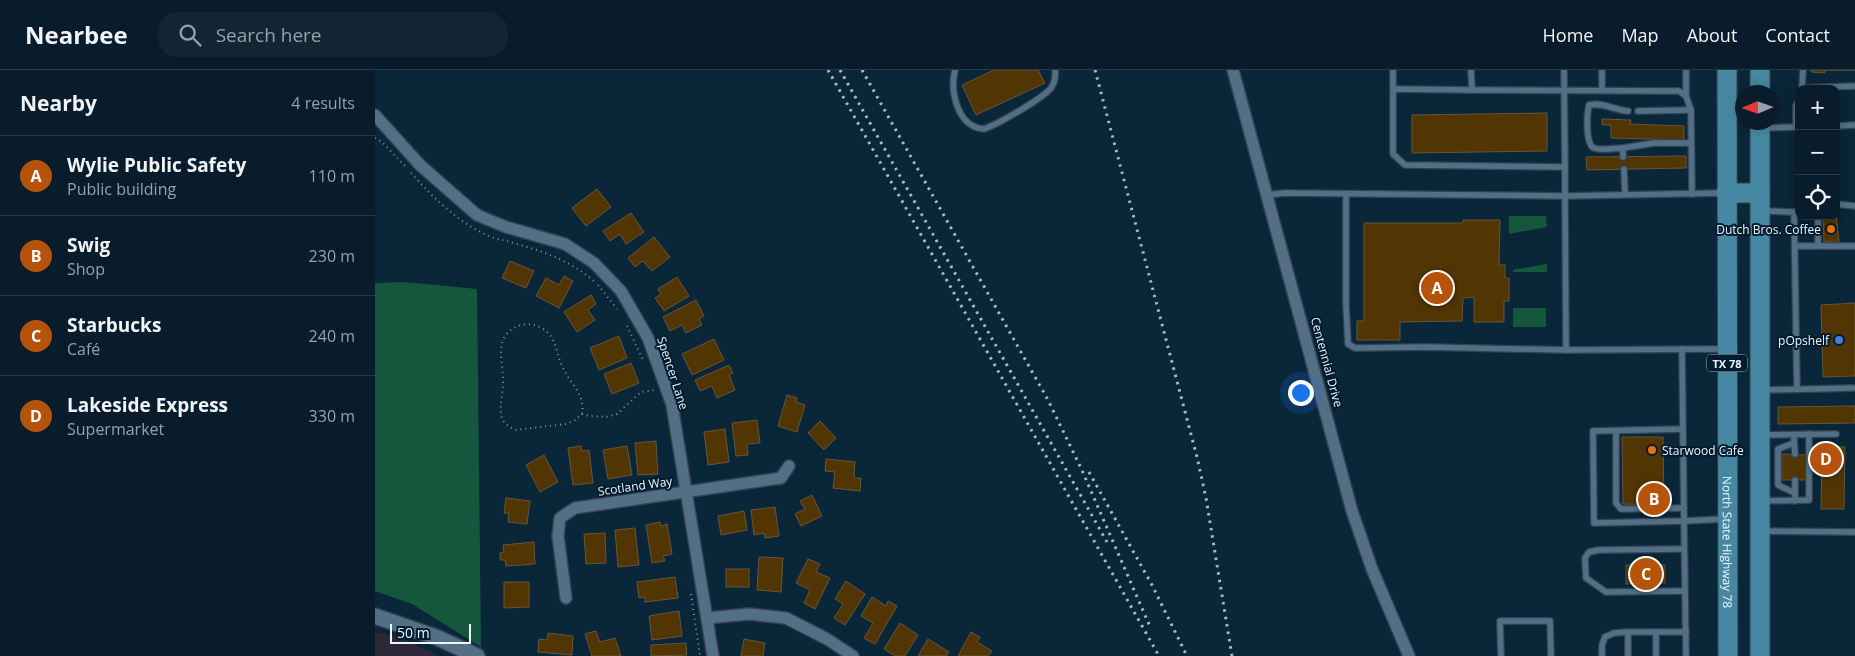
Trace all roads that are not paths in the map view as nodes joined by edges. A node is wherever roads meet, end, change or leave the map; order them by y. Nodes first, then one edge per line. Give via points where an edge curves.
1 (955, 70) edge
2 (1055, 70) edge
3 (1233, 70) edge
4 (1393, 70) edge
5 (1471, 70) edge
6 (1564, 70) edge
7 (1602, 70) edge
8 (1686, 70) edge
9 (1727, 70) edge
10 (1761, 70) edge
11 (1803, 70) edge
12 (1761, 85) edge
13 (1802, 85) edge
14 (1855, 86) edge
15 (1840, 87) edge
16 (1393, 89) junction
17 (1564, 89) junction
18 (1472, 90) junction
19 (1603, 90) junction
20 (1686, 96) junction
21 (1691, 110) junction
22 (1627, 111) dead end
23 (1638, 111) dead end
24 (375, 115) edge
25 (1855, 125) edge
26 (1780, 126) edge
27 (1840, 126) edge
28 (1795, 127) edge
29 (1760, 130) edge
30 (1691, 143) junction
31 (1623, 148) junction
32 (1623, 157) dead end
33 (1565, 167) junction
34 (1624, 169) dead end
35 (1726, 193) junction
36 (1346, 194) junction
37 (1625, 194) junction
38 (1692, 194) junction
39 (1267, 195) junction
40 (1565, 196) junction
41 (1760, 202) junction
42 (1840, 204) edge
43 (1855, 206) edge
44 (1818, 220) edge
45 (1795, 246) junction
46 (1818, 246) junction
47 (1855, 246) edge
48 (1682, 349) junction
49 (1727, 349) junction
50 (1566, 350) junction
51 (1853, 388) dead end
52 (1797, 389) junction
53 (1760, 390) junction
54 (1683, 429) junction
55 (1616, 431) junction
56 (1809, 434) junction
57 (1836, 434) dead end
58 (1760, 435) junction
59 (1794, 435) junction
60 (1794, 443) junction
61 (1795, 454) dead end
62 (789, 466) dead end
63 (1795, 480) dead end
64 (686, 492) junction
65 (1795, 493) junction
66 (1795, 501) junction
67 (1684, 508) junction
68 (1760, 517) junction
69 (1728, 519) junction
70 (1684, 521) junction
71 (1855, 532) edge
72 (1685, 549) junction
73 (1685, 591) junction
74 (567, 598) dead end
75 (375, 616) edge
76 (707, 618) junction
77 (1628, 632) junction
78 (1656, 632) junction
79 (1686, 632) junction
80 (477, 656) edge
81 (713, 656) edge
82 (853, 656) edge
83 (1409, 656) edge
84 (1501, 656) edge
85 (1551, 656) edge
86 (1602, 656) edge
87 (1628, 656) edge
88 (1656, 656) edge
89 (1686, 656) edge
90 (1728, 656) edge
91 (1760, 656) edge

1 - 2 lane via 953,96 964,118 972,126 984,129 1043,95 1054,82
3 - 39 street, Centennial Drive
4 - 16 lane
5 - 18 lane
6 - 17 lane
7 - 19 lane
8 - 20 lane
9 - 35 main road, North State Highway 78 / TX 78
10 - 12 main road
11 - 13 lane
14 - 15 lane
16 - 18 lane
16 - 33 lane via 1393,154 1405,165
17 - 18 lane
17 - 19 lane
17 - 33 lane
19 - 20 lane via 1679,92
20 - 21 lane
21 - 23 lane
21 - 30 lane
22 - 31 lane via 1594,104 1589,105 1587,113 1592,147
24 - 64 street, Spencer Lane via 420,165 477,215 565,244 594,263 621,291 648,338 672,405
25 - 27 lane
26 - 28 lane
29 - 41 main road, TX 78
30 - 31 lane via 1654,143
30 - 38 lane
31 - 32 lane
33 - 40 lane
34 - 37 lane
35 - 38 lane
35 - 41 main road
35 - 49 main road, North State Highway 78 / TX 78
36 - 39 lane
36 - 40 lane
36 - 50 lane via 1348,344 1355,348
37 - 38 lane
37 - 40 lane
39 - 83 street, Centennial Drive via 1352,512
40 - 50 lane
41 - 45 lane via 1794,212
41 - 53 main road, TX 78
42 - 43 lane
44 - 46 lane
45 - 46 lane
45 - 52 lane
46 - 47 lane
48 - 49 lane
48 - 50 lane
48 - 54 lane
49 - 69 main road, North State Highway 78 / TX 78
51 - 52 lane
52 - 53 lane
53 - 58 main road, TX 78
54 - 55 lane
54 - 67 lane
55 - 67 lane via 1616,502 1621,509
55 - 70 lane via 1593,431 1594,523
56 - 57 lane
56 - 59 lane
56 - 66 lane via 1809,500
58 - 59 lane
58 - 68 main road, TX 78
59 - 60 lane
60 - 61 lane
60 - 65 lane via 1778,449 1778,485
62 - 64 street, Scotland Way via 781,478
63 - 65 lane
64 - 74 street, Scotland Way via 575,508 561,518 558,536
64 - 76 street, Spencer Lane
65 - 66 lane
66 - 68 lane
67 - 70 lane
68 - 69 main road
68 - 71 lane
68 - 91 main road, TX 78
69 - 70 lane
69 - 90 main road, North State Highway 78 / TX 78
70 - 72 lane
72 - 73 lane
72 - 73 lane via 1598,550 1589,552 1585,558 1586,578 1606,592
73 - 79 lane
75 - 80 street via 436,637
76 - 81 street, Spencer Lane
76 - 82 street via 749,614 786,618
77 - 78 lane
77 - 86 lane via 1605,637
77 - 87 lane
78 - 79 lane
78 - 88 lane
79 - 89 lane
84 - 85 lane via 1500,621 1550,621

